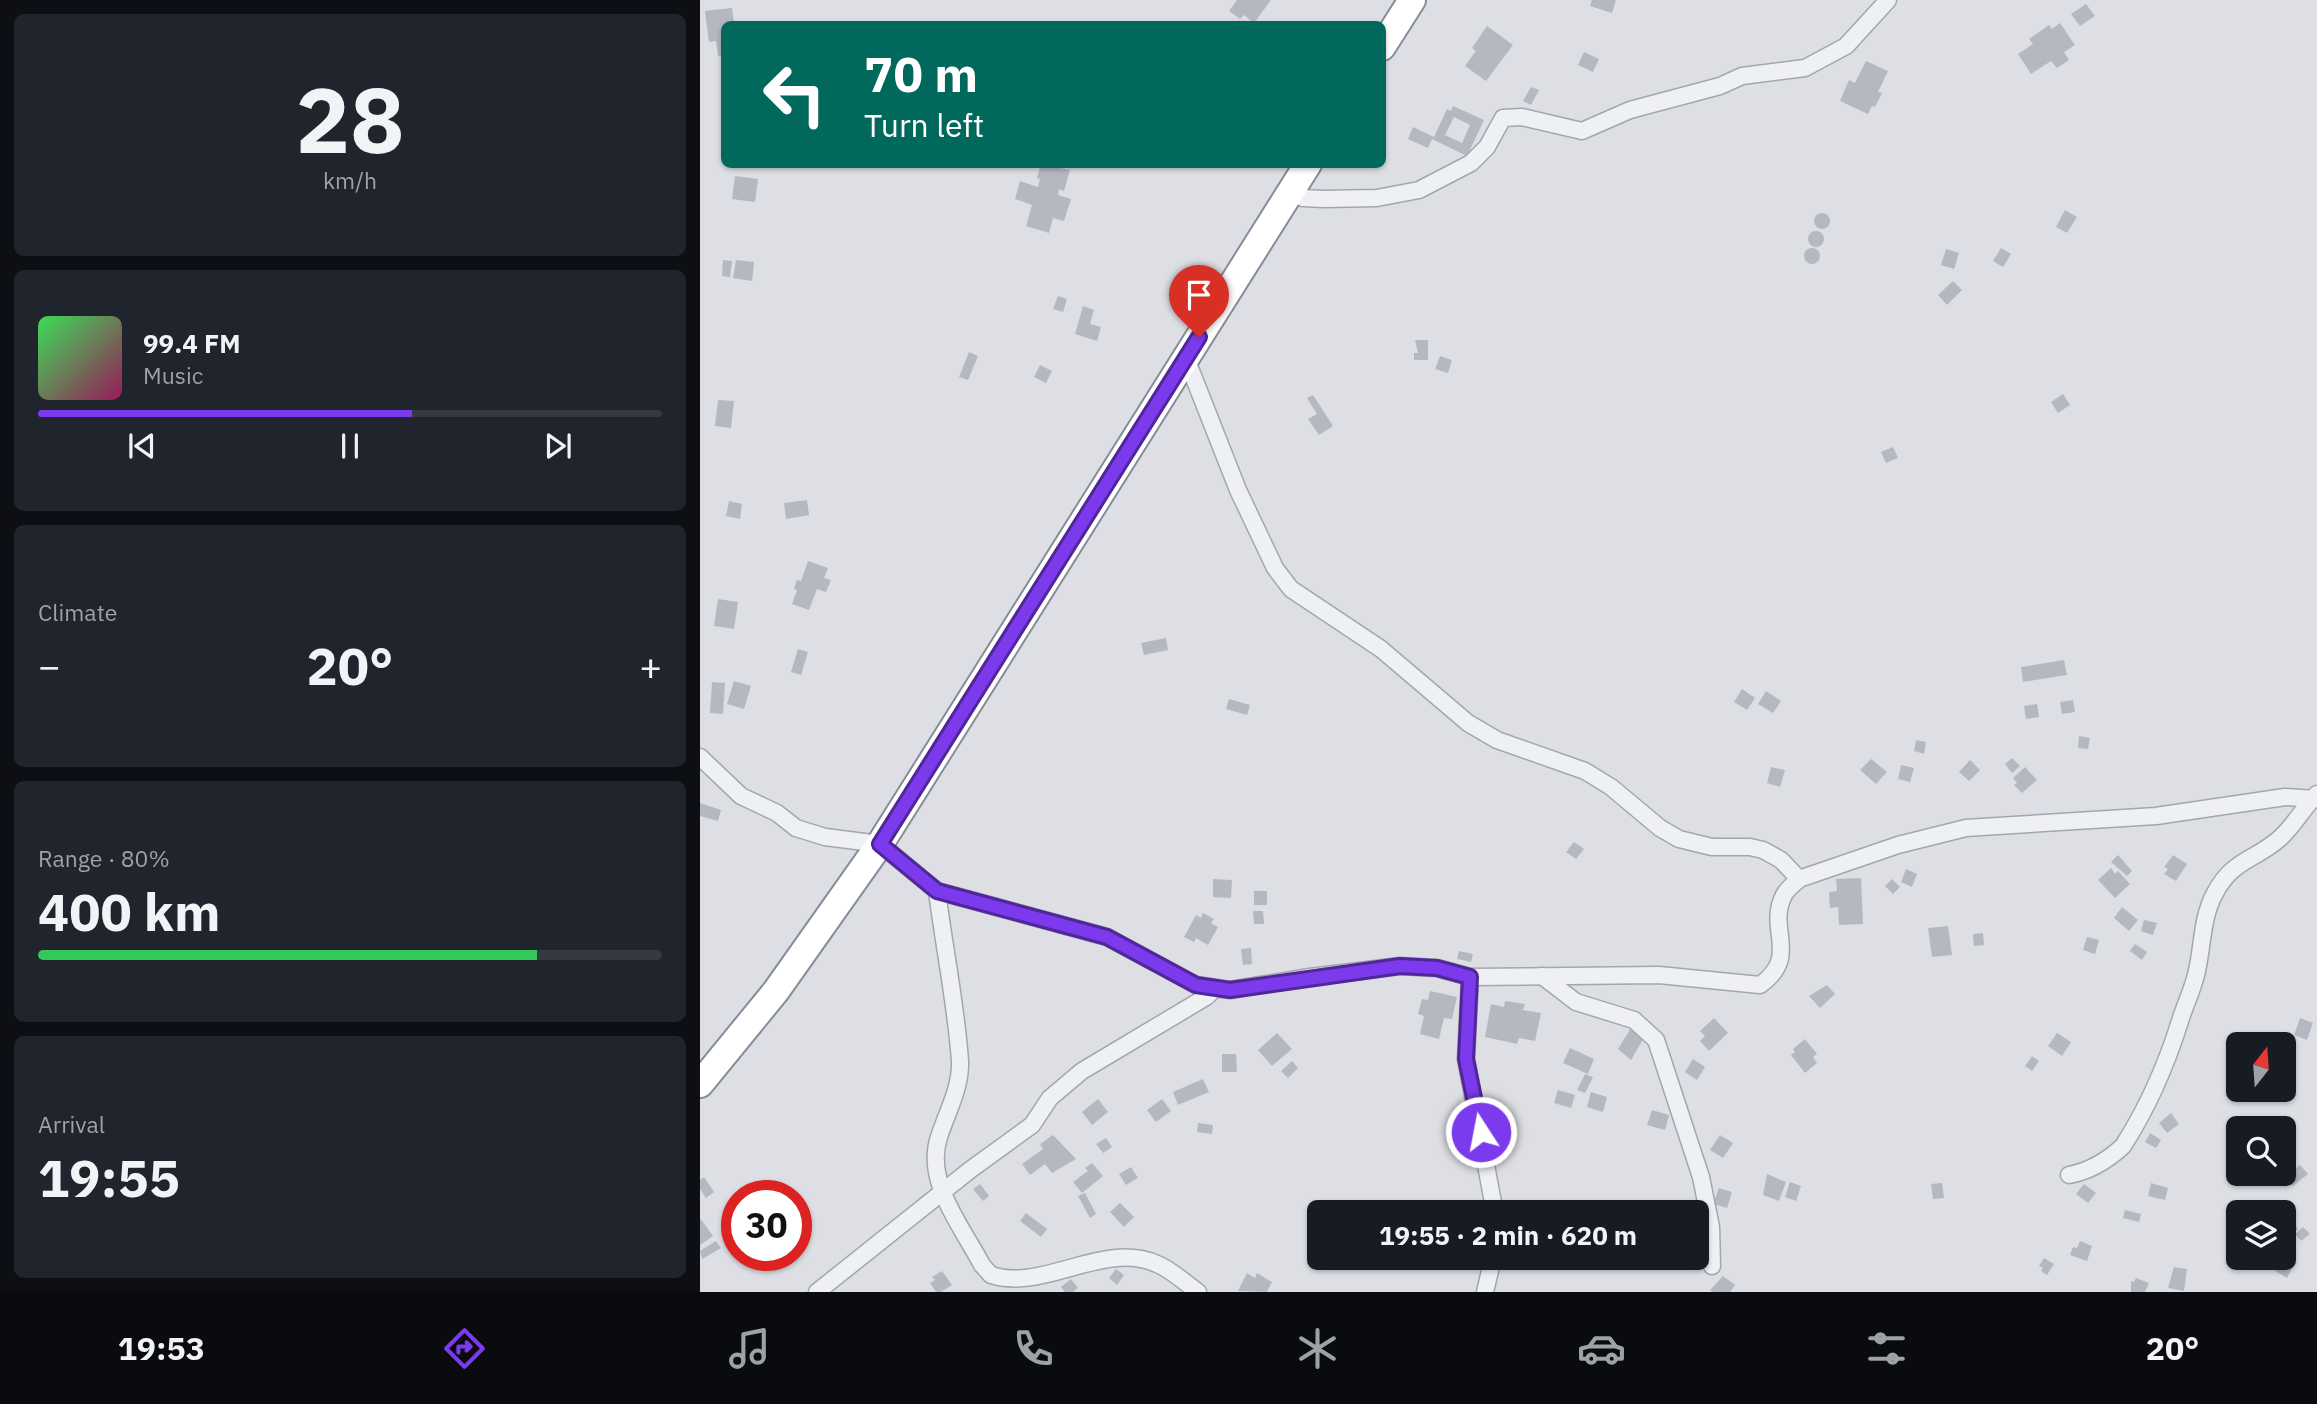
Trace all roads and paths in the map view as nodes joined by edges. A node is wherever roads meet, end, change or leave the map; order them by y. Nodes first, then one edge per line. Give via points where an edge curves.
1 (1412, 0) edge
2 (1888, 0) edge
3 (1386, 41) edge
4 (1306, 168) edge
5 (1292, 190) junction
6 (1186, 358) junction
7 (700, 757) edge
8 (2316, 797) edge
9 (880, 844) junction
10 (1799, 879) junction
11 (937, 891) junction
12 (1542, 976) junction
13 (1470, 977) junction
14 (1215, 989) junction
15 (700, 1084) edge
16 (2069, 1175) dead end
17 (942, 1192) junction
18 (1493, 1200) edge
19 (1712, 1266) dead end
20 (1490, 1270) edge
21 (817, 1292) edge
22 (1198, 1292) edge
23 (1485, 1292) edge

1 - 3 highway
2 - 5 street via 1846,46 1805,68 1742,76 1630,110 1582,131 1522,117 1503,118 1487,147 1471,163 1419,190 1377,198 1324,199 1303,198
4 - 5 highway
5 - 6 highway
6 - 9 highway
6 - 10 street via 1238,490 1275,568 1292,589 1381,649 1468,723 1497,740 1585,771 1679,839 1712,847 1763,850 1781,860
7 - 9 street via 741,796 796,828
8 - 10 street via 2285,797 2156,816 1966,828 1898,845
8 - 16 street via 2280,839 2243,860 2216,890 2207,910 2196,975 2150,1101 2123,1146 2097,1166
9 - 11 street
9 - 15 highway via 776,991
10 - 12 street via 1783,897 1781,959 1774,975 1760,985 1659,975
11 - 14 street via 1107,937 1196,985
11 - 17 street via 960,1062 935,1157
12 - 13 street
12 - 19 street via 1576,1002 1634,1020 1656,1040 1701,1177 1711,1227
13 - 14 street via 1437,968 1400,966
13 - 18 street via 1466,1059
14 - 17 street via 1082,1071 1050,1098 1032,1125
17 - 21 street
17 - 22 street via 991,1275 1019,1279 1115,1258 1141,1259 1159,1264
20 - 23 street

